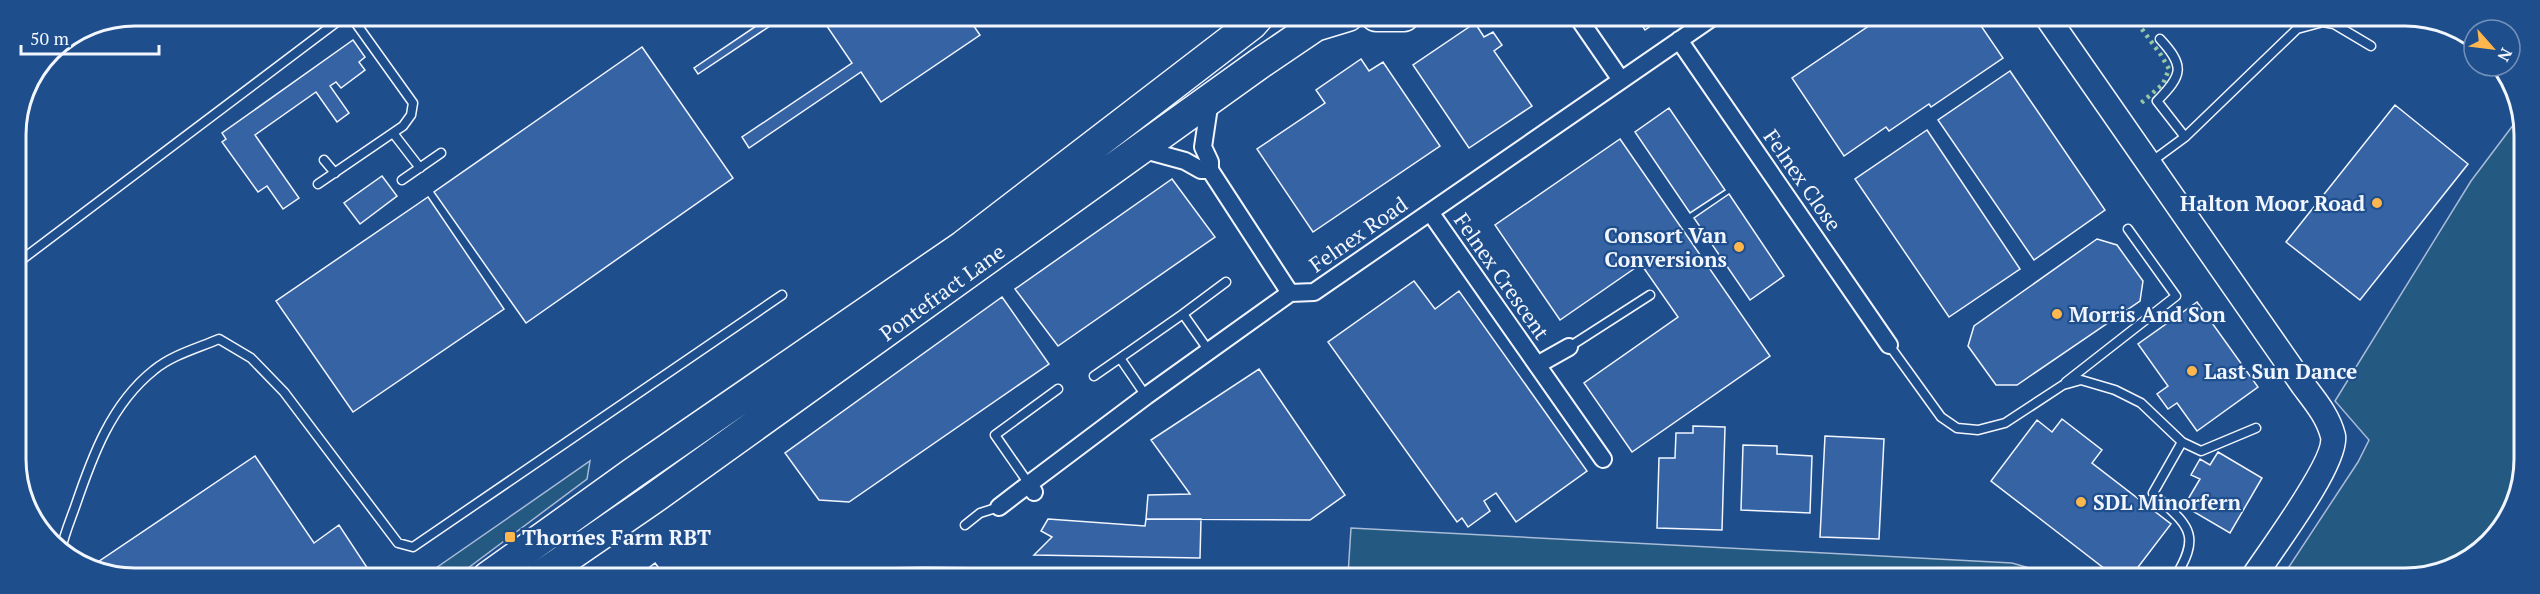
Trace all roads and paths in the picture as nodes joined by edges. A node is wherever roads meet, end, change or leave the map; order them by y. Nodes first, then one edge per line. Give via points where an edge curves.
1 (333, 26) edge
2 (356, 26) edge
3 (1249, 26) edge
4 (1315, 26) edge
5 (1584, 26) edge
6 (1699, 26) edge
7 (2053, 26) edge
8 (2308, 26) edge
9 (2337, 26) edge
10 (2160, 39) dead end
11 (1679, 40) junction
12 (2371, 46) dead end
13 (1621, 80) junction
14 (1210, 99) junction
15 (393, 133) junction
16 (2185, 137) junction
17 (1141, 149) junction
18 (441, 153) dead end
19 (324, 160) dead end
20 (2149, 163) junction
21 (420, 168) junction
22 (1210, 170) junction
23 (335, 173) junction
24 (402, 180) dead end
25 (318, 184) dead end
26 (1430, 212) junction
27 (2128, 229) dead end
28 (26, 256) edge
29 (1226, 282) dead end
30 (1290, 293) junction
31 (782, 295) dead end
32 (1650, 295) dead end
33 (1183, 314) junction
34 (1889, 345) joint
35 (1569, 347) joint
36 (1209, 351) junction
37 (1120, 358) junction
38 (1537, 365) junction
39 (1094, 376) dead end
40 (2063, 385) junction
41 (1058, 389) dead end
42 (1146, 396) junction
43 (2256, 428) dead end
44 (2182, 442) junction
45 (1603, 459) dead end
46 (1031, 489) junction
47 (999, 507) joint
48 (965, 525) dead end
49 (64, 542) edge
50 (501, 568) edge
51 (552, 568) edge
52 (2181, 568) edge
53 (2259, 568) edge

1 - 28 lane
2 - 15 lane via 413,103 411,115
3 - 50 highway, Pontefract Lane via 963,246
4 - 14 highway, Pontefract Lane
5 - 13 street
6 - 11 street, Felnex Road
7 - 20 street
8 - 16 lane via 2297,29
9 - 12 lane
10 - 16 lane via 2176,57 2179,68 2168,90 2157,101
11 - 13 street, Felnex Road
11 - 34 street, Felnex Close
13 - 26 street, Felnex Road
14 - 17 highway, Pontefract Lane
14 - 22 street via 1203,147
15 - 21 lane
15 - 23 lane
16 - 20 lane
17 - 22 street
17 - 51 highway, Pontefract Lane
18 - 21 lane
19 - 23 lane
20 - 53 street via 2326,415 2334,439 2321,474
21 - 24 lane
22 - 30 street
23 - 25 lane
26 - 30 street, Felnex Road via 1314,292
26 - 38 street, Felnex Crescent
27 - 40 lane via 2175,296
29 - 33 lane
30 - 36 street, Felnex Road
31 - 49 lane via 413,547 398,543 284,392 251,358 219,339 156,368 136,385 115,412
32 - 35 lane
33 - 36 lane
33 - 37 lane
34 - 40 lane via 1941,417 1957,428 1978,430 2005,423
35 - 38 street, Felnex Crescent
36 - 42 street, Felnex Road
37 - 39 lane
37 - 42 lane
38 - 45 street, Felnex Crescent
40 - 44 lane via 2081,380 2115,390 2140,403
41 - 46 lane via 995,435
42 - 46 street, Felnex Road
43 - 44 lane via 2201,451
44 - 52 lane via 2153,493 2187,528 2190,541
46 - 47 street, Felnex Road
47 - 48 lane via 980,513

